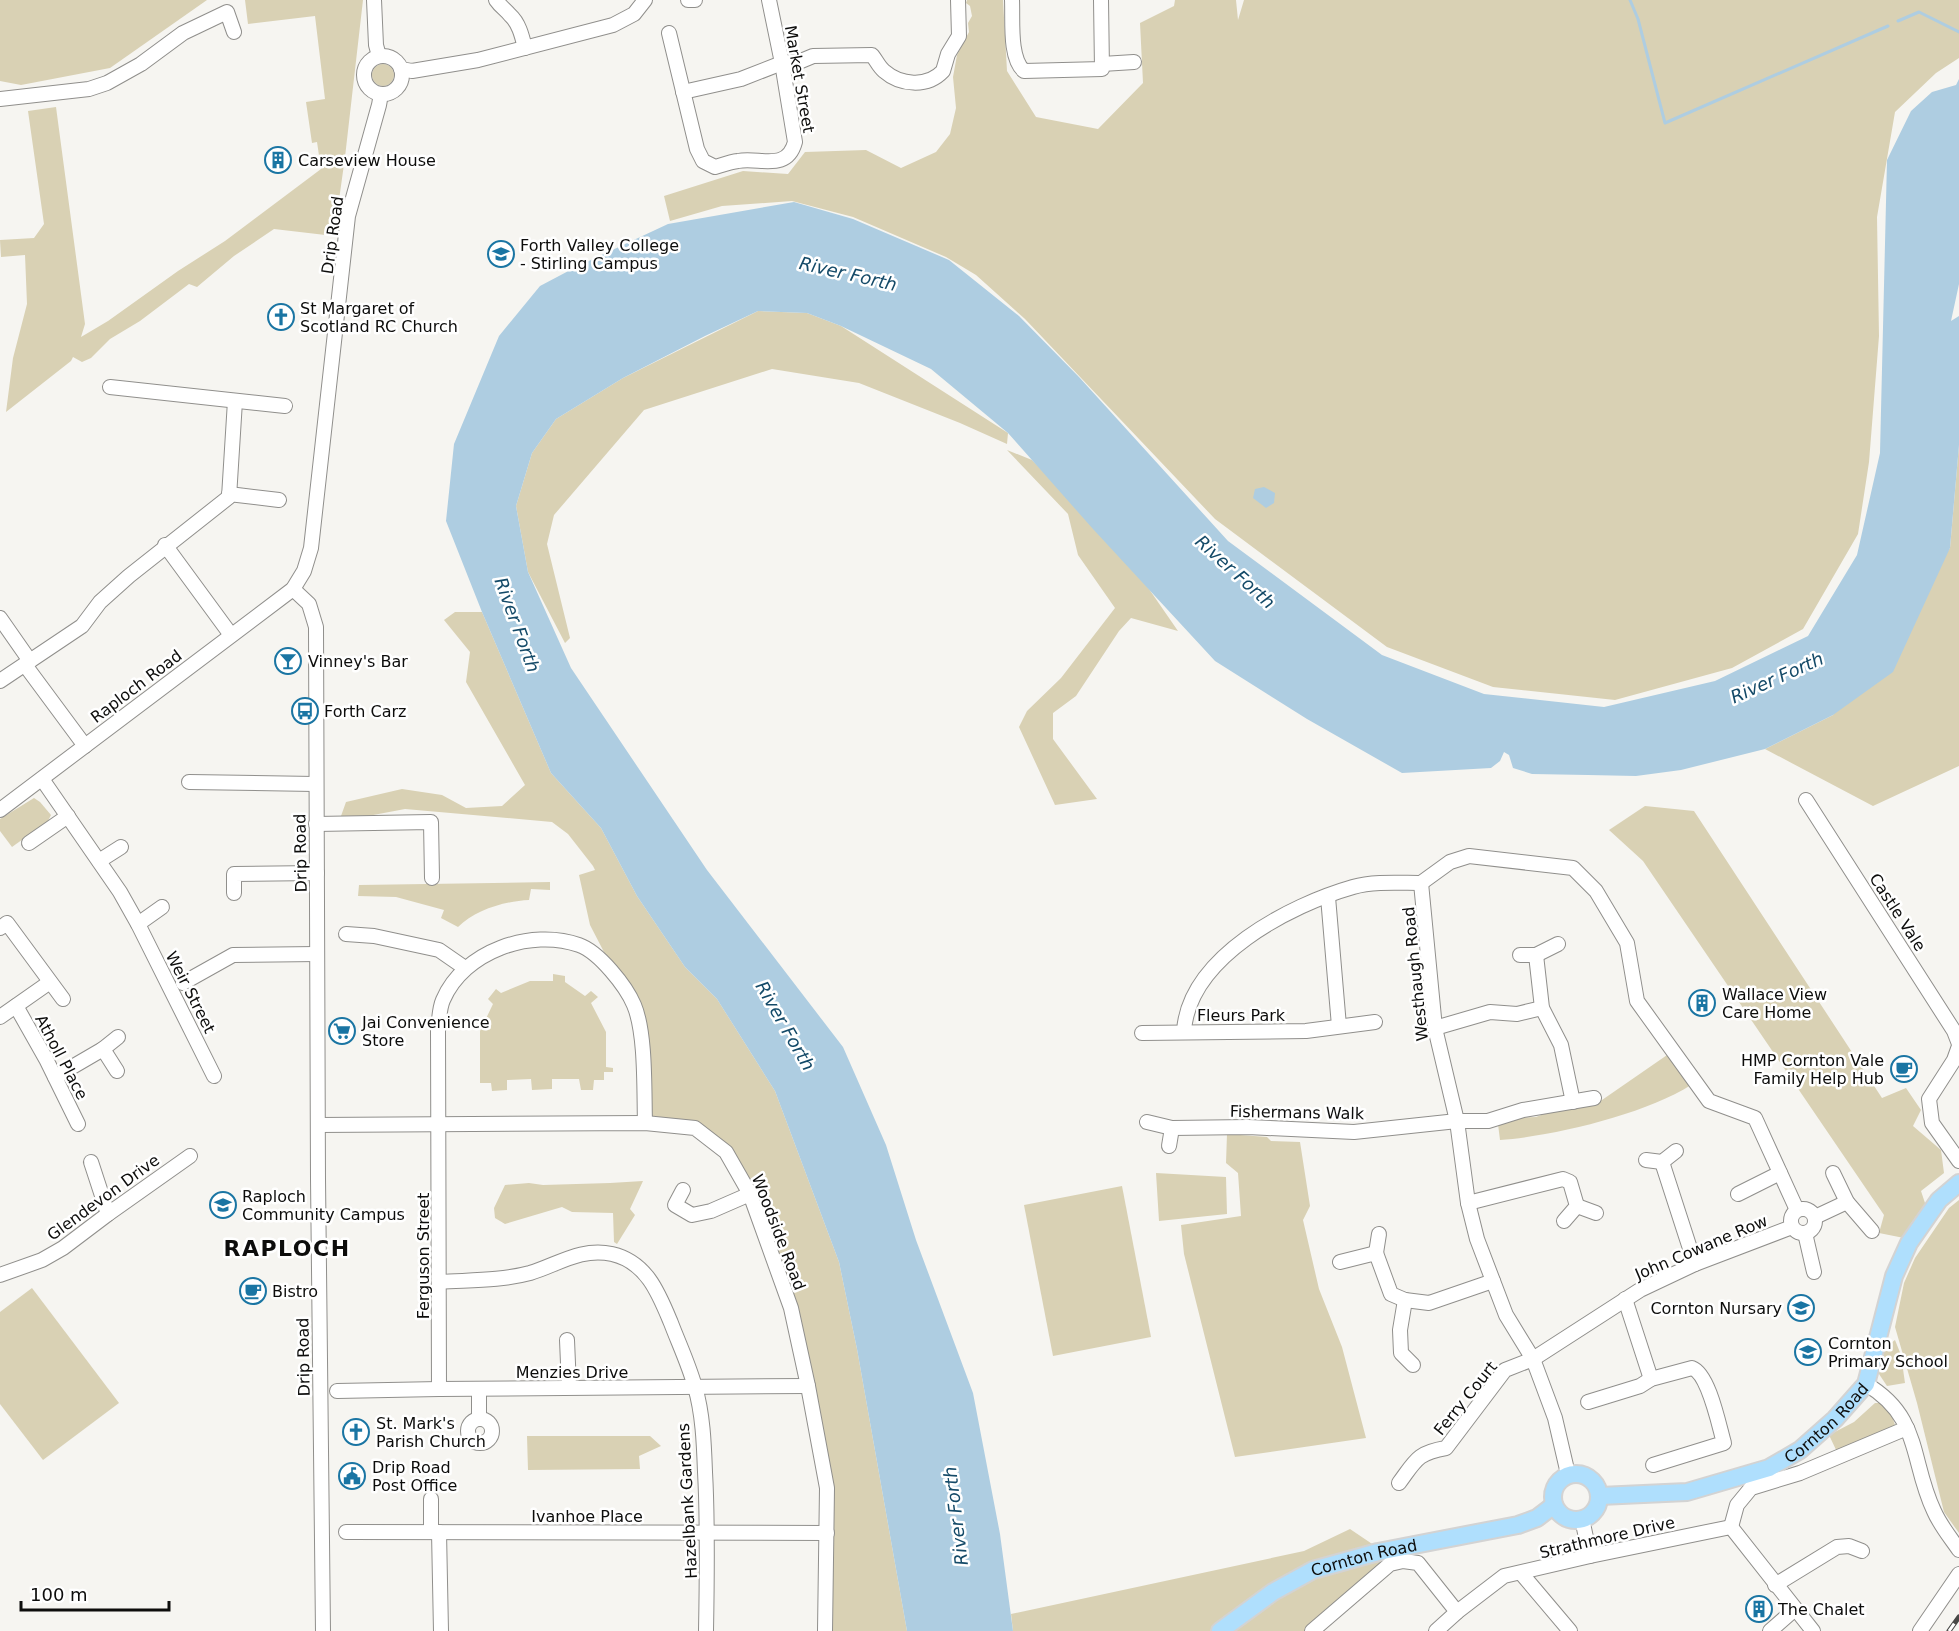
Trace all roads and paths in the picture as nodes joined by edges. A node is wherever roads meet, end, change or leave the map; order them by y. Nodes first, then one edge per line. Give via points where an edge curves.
1 (374, 0) edge
2 (496, 0) edge
3 (646, 0) edge
4 (688, 0) edge
5 (695, 0) edge
6 (769, 0) edge
7 (958, 0) edge
8 (1012, 0) edge
9 (1101, 0) edge
10 (234, 32) dead end
11 (669, 33) dead end
12 (525, 48) junction
13 (379, 56) junction
14 (1134, 62) dead end
15 (782, 63) junction
16 (1102, 64) junction
17 (401, 69) junction
18 (683, 92) junction
19 (381, 94) junction
20 (0, 99) edge
21 (110, 387) dead end
22 (235, 401) junction
23 (285, 406) dead end
24 (229, 494) junction
25 (279, 500) dead end
26 (165, 545) junction
27 (293, 589) junction
28 (0, 618) edge
29 (231, 635) junction
30 (27, 663) junction
31 (0, 681) edge
32 (85, 746) junction
33 (42, 779) junction
34 (189, 782) dead end
35 (315, 784) junction
36 (1806, 800) dead end
37 (0, 810) edge
38 (68, 816) junction
39 (316, 824) junction
40 (29, 843) dead end
41 (121, 847) dead end
42 (99, 861) junction
43 (317, 873) junction
44 (432, 878) dead end
45 (1421, 883) junction
46 (234, 893) dead end
47 (1328, 897) junction
48 (162, 907) dead end
49 (138, 924) junction
50 (0, 928) edge
51 (346, 934) dead end
52 (1558, 944) dead end
53 (317, 954) junction
54 (1520, 955) dead end
55 (1536, 955) junction
56 (465, 968) junction
57 (50, 982) junction
58 (183, 983) dead end
59 (63, 999) dead end
60 (16, 1006) junction
61 (1542, 1008) junction
62 (0, 1017) edge
63 (1376, 1022) dead end
64 (1340, 1026) junction
65 (1435, 1028) junction
66 (1184, 1031) junction
67 (1142, 1033) dead end
68 (118, 1037) dead end
69 (1959, 1045) edge
70 (103, 1048) junction
71 (117, 1071) dead end
72 (214, 1076) dead end
73 (55, 1077) junction
74 (1594, 1098) dead end
75 (1573, 1102) junction
76 (1456, 1121) junction
77 (1147, 1122) dead end
78 (645, 1123) junction
79 (78, 1124) dead end
80 (439, 1124) junction
81 (318, 1125) junction
82 (1172, 1128) junction
83 (1169, 1146) dead end
84 (1676, 1151) dead end
85 (190, 1156) dead end
86 (1646, 1160) dead end
87 (1959, 1161) edge
88 (91, 1162) dead end
89 (1662, 1162) junction
90 (1780, 1173) junction
91 (1833, 1173) dead end
92 (1959, 1183) edge
93 (683, 1190) dead end
94 (750, 1194) junction
95 (1738, 1194) dead end
96 (1847, 1202) junction
97 (1468, 1203) junction
98 (1577, 1206) junction
99 (1797, 1210) junction
100 (1596, 1213) dead end
101 (108, 1214) junction
102 (1815, 1217) junction
103 (1564, 1221) dead end
104 (1792, 1227) junction
105 (1872, 1232) dead end
106 (1805, 1233) junction
107 (1379, 1234) dead end
108 (1376, 1252) junction
109 (1340, 1262) dead end
110 (1695, 1264) junction
111 (1814, 1272) dead end
112 (0, 1275) edge
113 (1492, 1281) junction
114 (440, 1282) junction
115 (1625, 1299) junction
116 (1405, 1300) junction
117 (567, 1340) dead end
118 (1533, 1359) junction
119 (1413, 1365) dead end
120 (1652, 1379) junction
121 (1866, 1384) junction
122 (808, 1386) junction
123 (569, 1388) junction
124 (696, 1388) junction
125 (439, 1389) junction
126 (479, 1389) junction
127 (337, 1391) dead end
128 (1588, 1402) dead end
129 (479, 1418) dead end
130 (1907, 1428) junction
131 (1653, 1465) dead end
132 (1568, 1474) junction
133 (1400, 1483) dead end
134 (1600, 1496) junction
135 (431, 1500) dead end
136 (1554, 1505) junction
137 (1582, 1519) junction
138 (1731, 1527) junction
139 (346, 1532) dead end
140 (435, 1532) junction
141 (708, 1532) junction
142 (827, 1533) junction
143 (1959, 1550) edge
144 (1862, 1551) dead end
145 (1590, 1556) junction
146 (1521, 1573) junction
147 (1959, 1574) edge
148 (1776, 1585) junction
149 (1794, 1609) junction
150 (1457, 1612) junction
151 (323, 1631) edge
152 (441, 1631) edge
153 (706, 1631) edge
154 (825, 1631) edge
155 (1220, 1631) edge
156 (1312, 1631) edge
157 (1436, 1631) edge
158 (1570, 1631) edge
159 (1770, 1631) edge
160 (1813, 1631) edge
161 (1920, 1631) edge

1 - 13 street
2 - 12 street via 518,26
3 - 12 street via 634,14 613,25
4 - 5 street
6 - 15 street, Market Street
7 - 15 street via 959,36 943,72 927,81 910,84 895,78 872,55 813,56
8 - 16 street via 1014,57 1024,71 1102,69
9 - 16 street
10 - 20 street via 226,12 183,33 107,83 89,89
11 - 18 street, Market Street
12 - 17 street via 478,60 412,71
13 - 17 street via 390,57
13 - 19 street via 369,62 364,79 370,89
14 - 16 street
15 - 18 street via 741,79
15 - 18 street, Market Street via 795,142 792,153 782,160 739,160 714,167 703,161
17 - 19 street via 397,87
19 - 27 street, Drip Road via 348,216 311,548
21 - 22 street
22 - 23 street
22 - 24 street
24 - 25 street
24 - 26 street
26 - 29 street
26 - 30 street via 100,602 82,626
27 - 29 street, Raploch Road
27 - 35 street, Drip Road via 309,604 316,627
28 - 30 street
29 - 32 street, Raploch Road
30 - 31 street
30 - 32 street
32 - 33 street, Raploch Road
33 - 37 street, Raploch Road
33 - 38 street, Weir Street
34 - 35 street
35 - 39 street, Drip Road
36 - 69 street, Castle Vale via 1954,1031
38 - 40 street
38 - 42 street, Weir Street
39 - 43 street, Drip Road
39 - 44 street via 431,822
41 - 42 street
42 - 49 street, Weir Street
43 - 46 street via 234,874
43 - 53 street, Drip Road
45 - 47 street via 1354,887
45 - 65 street, Westhaugh Road
45 - 90 street, Westhaugh Road via 1450,862 1468,856 1573,868 1596,891 1627,943 1637,1001 1709,1101 1755,1118
47 - 64 street
47 - 66 street via 1278,918 1233,947 1196,990
48 - 49 street
49 - 72 street, Weir Street
50 - 57 street via 7,923
51 - 56 street via 439,950
52 - 55 street
53 - 58 street via 233,955
53 - 81 street, Drip Road
54 - 55 street
55 - 61 street
56 - 78 street via 500,948 544,938 591,951 621,985 640,1024
56 - 80 street, Ferguson Street via 443,1001 438,1031
57 - 59 street
57 - 60 street
60 - 62 street
60 - 73 street, Atholl Place
61 - 65 street via 1517,1014 1490,1012
61 - 75 street via 1561,1045
63 - 64 street, Fleurs Park
64 - 66 street, Fleurs Park via 1306,1031
65 - 76 street, Westhaugh Road
66 - 67 street, Fleurs Park
68 - 70 street
69 - 87 street, Castle Vale via 1929,1099 1932,1123
70 - 71 street
70 - 73 street
73 - 79 street, Atholl Place
74 - 75 street, Fishermans Walk
75 - 76 street, Fishermans Walk via 1523,1110 1495,1120
76 - 82 street, Fishermans Walk via 1354,1132
76 - 97 street, Westhaugh Road
77 - 82 street, Fishermans Walk
78 - 80 street, Woodside Road
78 - 94 street, Woodside Road via 695,1128 726,1152
80 - 81 street, Woodside Road
80 - 114 street, Ferguson Street
81 - 151 street, Drip Road
82 - 83 street
84 - 89 street
85 - 101 street, Glendevon Drive
86 - 89 street
88 - 101 street
89 - 110 street
90 - 95 street
90 - 99 street
91 - 96 street
92 - 121 main road, Cornton Road via 1940,1200 1901,1260 1883,1312
93 - 94 street via 675,1205 692,1215
94 - 122 street, Woodside Road via 791,1308
96 - 102 street
96 - 105 street
97 - 98 street via 1563,1179 1570,1182
97 - 113 street, Westhaugh Road
98 - 100 street
98 - 103 street
99 - 102 street via 1807,1209
99 - 104 street via 1792,1216
101 - 112 street, Glendevon Drive via 42,1260
102 - 106 street via 1813,1229
104 - 106 street
104 - 110 street, John Cowane Row
106 - 111 street
107 - 108 street
108 - 109 street
108 - 116 street via 1391,1294
110 - 115 street, John Cowane Row
113 - 116 street via 1429,1303
113 - 118 street, Westhaugh Road via 1506,1315
114 - 124 street, Hazelbank Gardens via 497,1279 594,1253 630,1260 658,1292
114 - 125 street, Ferguson Street
115 - 118 street, John Cowane Row
115 - 120 street
116 - 119 street via 1401,1353
117 - 123 street
118 - 132 street, Westhaugh Road via 1555,1418
118 - 133 street, Ferry Court via 1505,1370 1446,1448 1418,1457
120 - 128 street
120 - 131 street via 1692,1368 1698,1370 1706,1382 1724,1443
121 - 130 street via 1889,1400
121 - 134 main road, Cornton Road via 1800,1450 1769,1468 1687,1492
122 - 124 street, Menzies Drive
122 - 142 street, Woodside Road via 827,1488
123 - 124 street, Menzies Drive
123 - 126 street, Menzies Drive
124 - 141 street, Hazelbank Gardens via 704,1445
125 - 126 street, Menzies Drive
125 - 127 street, Menzies Drive
126 - 129 street
130 - 138 street via 1800,1473 1751,1488 1737,1505
130 - 143 street via 1934,1511
132 - 134 main road via 1590,1477
132 - 136 main road via 1554,1487
134 - 137 main road via 1593,1513
135 - 140 street
136 - 137 main road via 1563,1516
136 - 155 main road, Cornton Road via 1537,1518 1518,1525 1378,1552 1313,1570 1273,1592
137 - 145 street
138 - 145 street, Strathmore Drive
138 - 148 street
139 - 140 street, Ivanhoe Place
140 - 141 street, Ivanhoe Place
140 - 152 street
141 - 142 street, Ivanhoe Place
141 - 153 street, Hazelbank Gardens
142 - 154 street, Woodside Road
144 - 148 street via 1837,1547
145 - 146 street, Strathmore Drive
146 - 150 street, Strathmore Drive via 1504,1576
146 - 158 street
147 - 161 street
148 - 149 street
149 - 159 street
149 - 160 street
150 - 156 street via 1418,1563 1402,1561 1390,1564
150 - 157 street, Strathmore Drive

